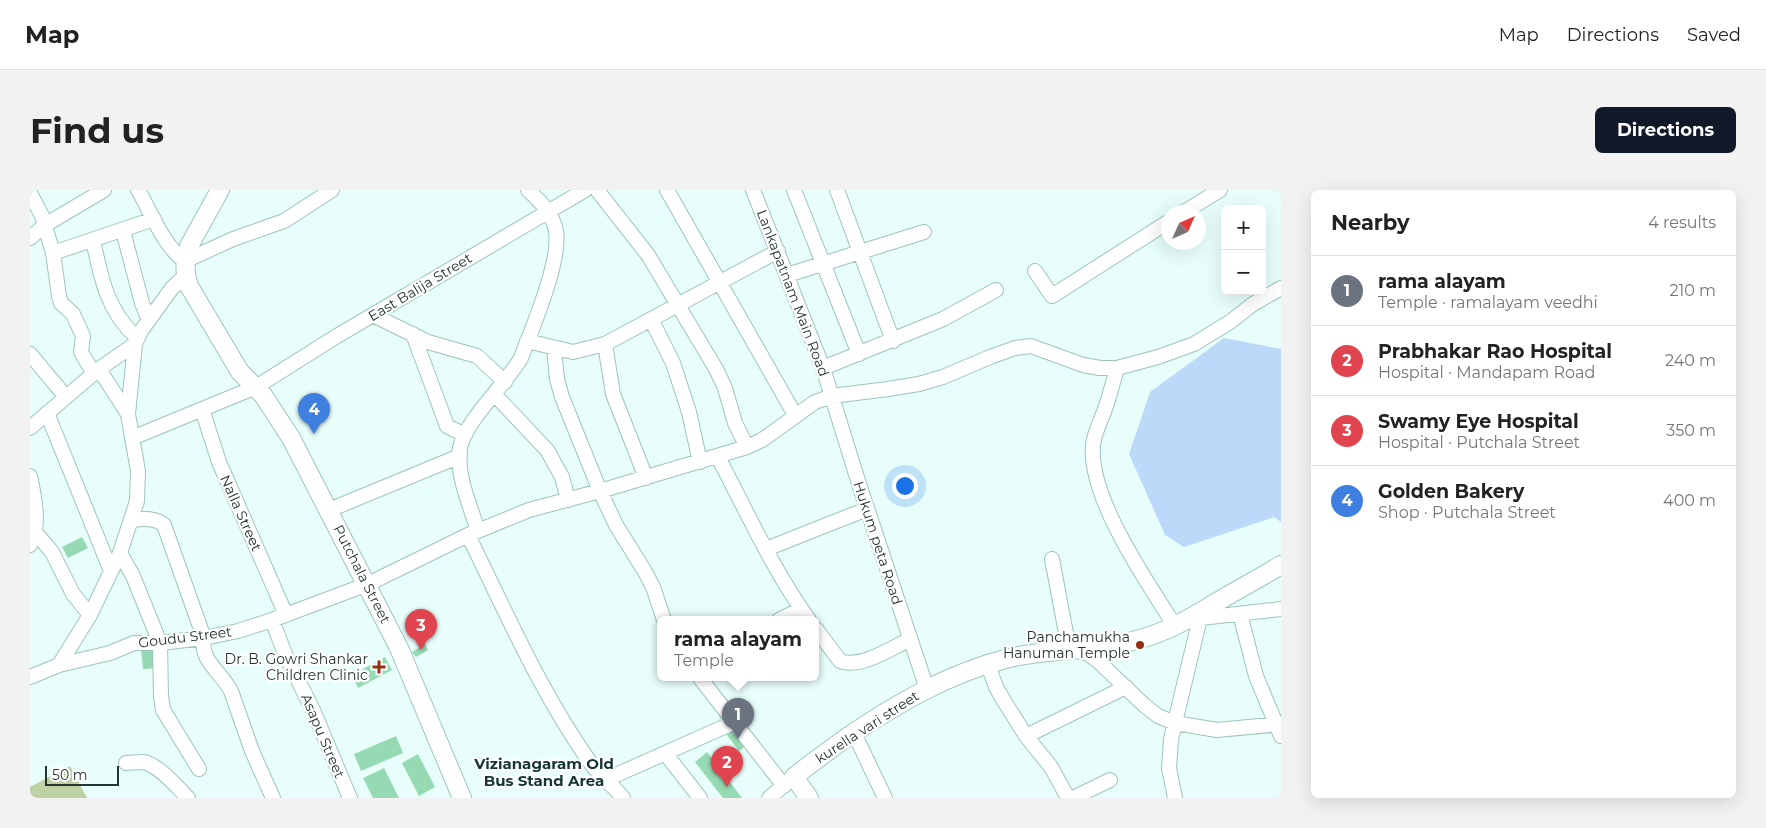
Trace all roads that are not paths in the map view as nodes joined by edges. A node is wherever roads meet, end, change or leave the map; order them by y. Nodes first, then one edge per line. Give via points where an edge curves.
1 (103, 190) edge
2 (138, 190) edge
3 (220, 190) edge
4 (332, 190) edge
5 (528, 190) edge
6 (586, 190) edge
7 (597, 190) edge
8 (667, 190) edge
9 (753, 190) edge
10 (794, 190) edge
11 (837, 190) edge
12 (1220, 190) edge
13 (30, 193) edge
14 (570, 194) edge
15 (83, 195) edge
16 (1195, 205) edge
17 (547, 211) junction
18 (154, 219) junction
19 (45, 225) junction
20 (1161, 226) edge
21 (123, 231) junction
22 (924, 232) dead end
23 (30, 238) edge
24 (94, 240) junction
25 (778, 251) junction
26 (860, 252) junction
27 (53, 253) junction
28 (823, 263) junction
29 (185, 268) junction
30 (1035, 271) dead end
31 (787, 275) junction
32 (720, 283) junction
33 (1281, 288) edge
34 (996, 290) dead end
35 (678, 305) junction
36 (373, 315) junction
37 (651, 319) junction
38 (149, 320) junction
39 (413, 334) junction
40 (136, 341) junction
41 (893, 341) junction
42 (527, 342) junction
43 (605, 344) junction
44 (554, 349) junction
45 (30, 354) edge
46 (859, 354) junction
47 (823, 368) junction
48 (1117, 368) junction
49 (97, 371) junction
50 (505, 382) junction
51 (256, 387) junction
52 (494, 394) junction
53 (832, 396) junction
54 (66, 397) junction
55 (202, 409) junction
56 (47, 413) junction
57 (128, 414) junction
58 (795, 415) junction
59 (30, 428) edge
60 (465, 435) junction
61 (132, 438) junction
62 (746, 447) junction
63 (460, 456) junction
64 (718, 457) junction
65 (700, 462) junction
66 (30, 476) edge
67 (646, 478) junction
68 (600, 491) junction
69 (568, 500) junction
70 (867, 509) junction
71 (329, 510) junction
72 (131, 520) junction
73 (473, 533) junction
74 (32, 538) edge
75 (766, 549) junction
76 (120, 553) junction
77 (1052, 560) dead end
78 (1281, 565) edge
79 (111, 571) junction
80 (368, 584) junction
81 (801, 608) junction
82 (1281, 609) edge
83 (286, 614) junction
84 (1240, 614) junction
85 (90, 615) junction
86 (663, 616) edge
87 (786, 616) edge
88 (806, 616) edge
89 (272, 620) junction
90 (1188, 621) junction
91 (819, 633) edge
92 (204, 638) junction
93 (910, 640) junction
94 (160, 643) junction
95 (1069, 649) junction
96 (59, 665) junction
97 (988, 665) junction
98 (31, 674) edge
99 (702, 681) edge
100 (1126, 687) junction
101 (927, 689) junction
102 (735, 722) junction
103 (1175, 722) junction
104 (1278, 723) edge
105 (854, 733) junction
106 (1026, 736) junction
107 (1281, 736) edge
108 (665, 753) junction
109 (126, 763) dead end
110 (199, 769) dead end
111 (607, 779) junction
112 (1110, 780) dead end
113 (789, 781) junction
114 (1173, 797) edge
115 (188, 798) edge
116 (273, 798) edge
117 (350, 798) edge
118 (462, 798) edge
119 (623, 798) edge
120 (700, 798) edge
121 (770, 798) edge
122 (809, 798) edge
123 (884, 798) edge
124 (1068, 798) edge
125 (1073, 798) edge

1 - 15 street
2 - 18 street
3 - 29 main road via 189,246
4 - 29 street via 284,221 233,240
5 - 17 street
6 - 14 street, East Balija Street
7 - 35 street via 640,244
8 - 32 street
9 - 25 street, Lankapatnam Main Road
10 - 28 street
11 - 26 street
12 - 16 street
13 - 19 street
14 - 17 street, East Balija Street
15 - 19 street
17 - 36 street, East Balija Street
17 - 42 street via 556,232 556,255
18 - 21 street
18 - 29 street
19 - 23 street
19 - 27 street
20 - 30 street via 1052,296
21 - 24 street
21 - 38 street
22 - 26 street
24 - 27 street
24 - 40 street via 101,278 110,302
25 - 31 street, Lankapatnam Main Road
25 - 32 street
26 - 28 street
26 - 41 street
27 - 49 street via 61,303 73,314 83,336 81,352
28 - 31 street
28 - 46 street
29 - 38 street
29 - 51 main road, Putchala Street via 194,297 240,372
31 - 47 street, Lankapatnam Main Road
32 - 35 street
32 - 58 street
33 - 48 street, Goudu Street via 1194,344
34 - 41 street
35 - 37 street
35 - 62 street via 721,378
36 - 39 street
36 - 51 street, East Balija Street
37 - 43 street
37 - 65 street via 673,363
38 - 40 street
39 - 50 street via 477,356
39 - 60 street via 447,426
40 - 49 street
40 - 57 street
41 - 46 street
42 - 44 street
42 - 50 street via 514,371
43 - 44 street via 573,352
43 - 67 street via 613,394
44 - 68 street via 562,397
45 - 54 street
46 - 47 street
47 - 53 street, Lankapatnam Main Road
48 - 53 street, Goudu Street via 1083,365 1031,346 1015,348 919,384
48 - 90 street via 1093,442 1094,471 1099,490 1142,574
49 - 54 street
49 - 57 street
50 - 52 street
51 - 55 street, East Balija Street
51 - 71 main road, Putchala Street via 291,438
52 - 60 street
52 - 69 street via 547,450 562,477
53 - 58 street, Goudu Street
53 - 70 street, Hukum peta Road
54 - 56 street
55 - 61 street, East Balija Street
55 - 83 street, Nalla Street via 219,462
56 - 59 street
56 - 79 street
57 - 61 street
58 - 62 street, Goudu Street via 762,440
60 - 63 street
61 - 72 street via 138,471 137,501
62 - 64 street, Goudu Street
63 - 71 street
63 - 73 street
64 - 65 street, Goudu Street
64 - 75 street
65 - 67 street, Goudu Street
66 - 74 street via 35,500
67 - 68 street, Goudu Street
68 - 69 street, Goudu Street
68 - 86 street via 653,587
69 - 73 street, Goudu Street via 529,510
70 - 75 street
70 - 93 street, Hukum peta Road
71 - 80 main road, Putchala Street
72 - 76 street
72 - 92 street via 152,519 164,525
73 - 80 street, Goudu Street
73 - 111 street via 551,700 589,761
74 - 85 street via 52,552 73,594
75 - 81 street
76 - 79 street
76 - 94 street via 133,576
77 - 95 street
78 - 90 main road, kurella vari street
79 - 85 street
80 - 83 street, Goudu Street
80 - 118 main road, Putchala Street via 399,648
81 - 87 street
81 - 88 street
82 - 84 street
83 - 89 street, Goudu Street
84 - 90 street
84 - 104 street via 1256,676
85 - 96 street
89 - 92 street, Goudu Street
89 - 117 street, Asapu Street
90 - 95 main road, kurella vari street via 1141,639
90 - 103 street
91 - 93 street via 840,661 846,663 862,662
92 - 94 street, Goudu Street
92 - 116 street via 203,649 231,691
93 - 101 street, Hukum peta Road
94 - 96 street, Goudu Street via 134,643 110,653
94 - 110 street via 163,710
95 - 97 main road, kurella vari street via 1009,658
95 - 100 street via 1088,654
96 - 98 street, Goudu Street
97 - 101 main road, kurella vari street
97 - 106 street via 996,687
99 - 102 street
100 - 103 street via 1158,716
100 - 106 street
101 - 105 main road, kurella vari street
102 - 108 street
102 - 113 street
103 - 104 street via 1217,730
103 - 114 street via 1169,752
104 - 107 street
105 - 113 main road, kurella vari street
105 - 123 street
106 - 124 street via 1051,767
108 - 111 street
108 - 120 street
109 - 115 street via 143,762 152,766
111 - 119 street
112 - 125 street
113 - 121 street
113 - 122 main road

